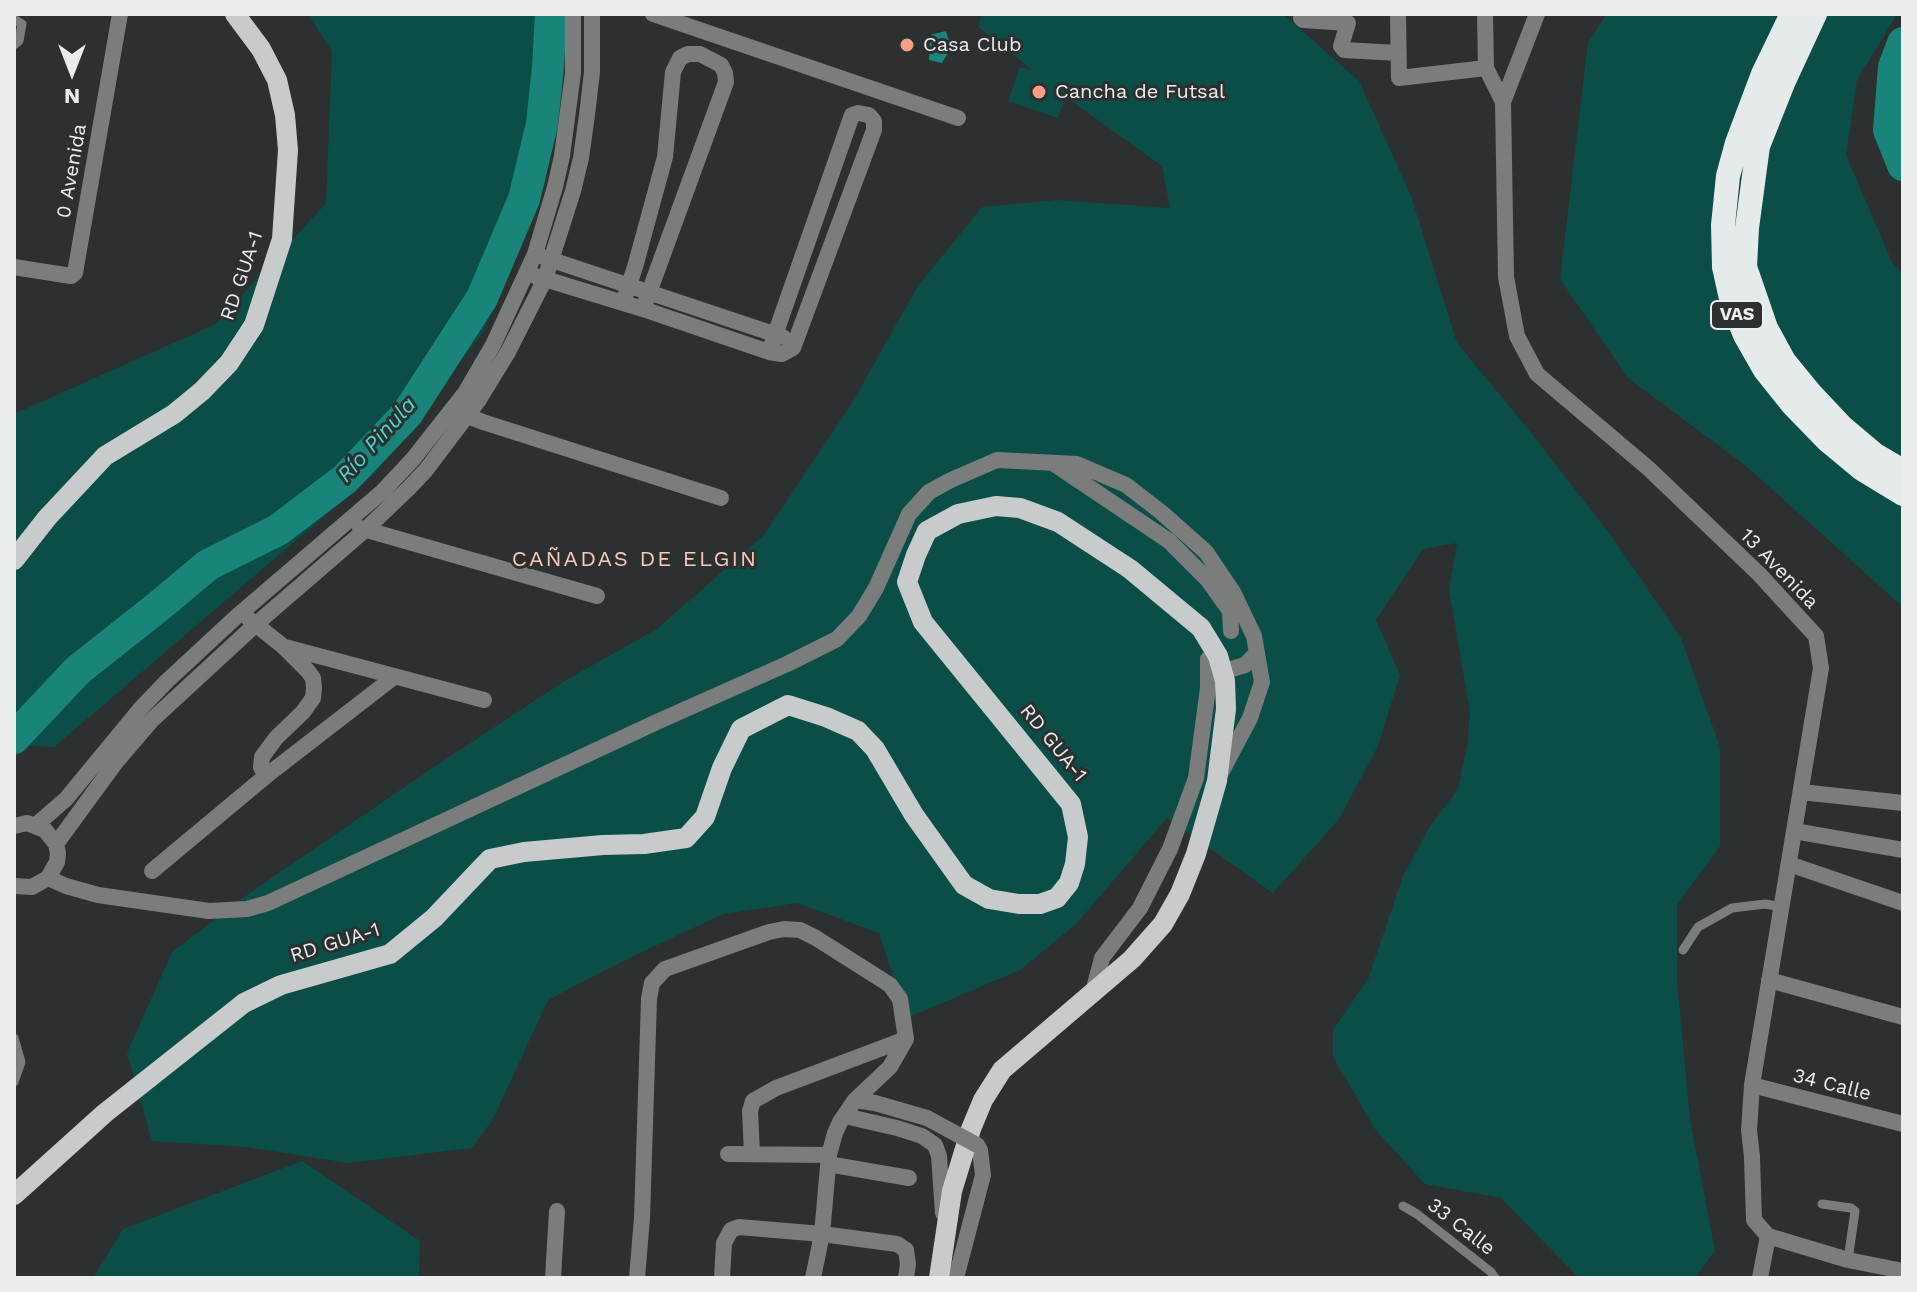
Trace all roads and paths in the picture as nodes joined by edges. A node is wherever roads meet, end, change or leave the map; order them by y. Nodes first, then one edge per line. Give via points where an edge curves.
1 (120, 14) edge
2 (235, 14) edge
3 (573, 14) edge
4 (592, 14) edge
5 (653, 14) edge
6 (1302, 14) edge
7 (1398, 14) edge
8 (1485, 14) edge
9 (1537, 14) edge
10 (1792, 14) edge
11 (1815, 14) edge
12 (14, 19) edge
13 (14, 45) edge
14 (1398, 53) junction
15 (1486, 68) junction
16 (1773, 78) junction
17 (1503, 102) junction
18 (958, 118) dead end
19 (543, 256) junction
20 (14, 267) edge
21 (526, 274) junction
22 (545, 279) junction
23 (629, 285) junction
24 (649, 293) junction
25 (623, 303) junction
26 (643, 309) junction
27 (775, 335) junction
28 (796, 340) junction
29 (769, 352) junction
30 (460, 413) junction
31 (1051, 462) junction
32 (1903, 471) edge
33 (1903, 494) edge
34 (721, 498) dead end
35 (348, 522) junction
36 (365, 530) junction
37 (14, 560) edge
38 (597, 596) dead end
39 (242, 613) junction
40 (255, 625) junction
41 (1231, 631) dead end
42 (284, 647) junction
43 (1257, 653) junction
44 (1215, 666) junction
45 (394, 677) junction
46 (484, 700) dead end
47 (266, 776) junction
48 (1217, 781) junction
49 (1801, 792) junction
50 (1903, 803) edge
51 (36, 825) junction
52 (14, 826) edge
53 (1794, 831) junction
54 (56, 844) junction
55 (1903, 850) edge
56 (1789, 864) junction
57 (152, 871) dead end
58 (48, 878) junction
59 (14, 886) edge
60 (1903, 903) edge
61 (1782, 907) junction
62 (1683, 950) dead end
63 (1769, 980) junction
64 (1093, 992) junction
65 (1903, 1017) edge
66 (14, 1038) edge
67 (906, 1039) junction
68 (14, 1082) edge
69 (1752, 1085) junction
70 (855, 1100) junction
71 (845, 1116) junction
72 (1903, 1124) edge
73 (752, 1153) junction
74 (728, 1154) dead end
75 (828, 1159) junction
76 (909, 1178) dead end
77 (14, 1195) edge
78 (1822, 1204) dead end
79 (1403, 1206) dead end
80 (557, 1211) dead end
81 (822, 1234) junction
82 (945, 1234) junction
83 (1768, 1236) junction
84 (1848, 1260) junction
85 (1903, 1271) edge
86 (1882, 1272) edge
87 (553, 1278) edge
88 (637, 1278) edge
89 (722, 1278) edge
90 (813, 1278) edge
91 (906, 1278) edge
92 (939, 1278) edge
93 (956, 1278) edge
94 (1495, 1278) edge
95 (1760, 1278) edge

1 - 20 street, 0 Avenida via 75,273
2 - 37 main road, RD GUA-1 via 277,80 288,150 282,239 254,325 202,391 105,456
3 - 19 street via 573,73
4 - 19 street via 592,72 581,158 573,191
5 - 18 street
6 - 14 street via 1303,20 1348,23 1344,50
7 - 14 street
8 - 15 street, 13 Avenida
9 - 17 street
10 - 16 highway, VAS
11 - 16 highway, VAS
12 - 13 lane via 22,31
14 - 15 street via 1399,78
15 - 17 street, 13 Avenida
16 - 32 highway, VAS via 1758,146 1745,267 1784,361 1842,427
16 - 33 highway, VAS via 1737,143 1728,176 1724,267 1732,303 1765,370 1793,405 1862,469
17 - 49 street, 13 Avenida via 1506,277 1517,336 1537,374 1648,468 1816,636 1821,668
19 - 21 street
19 - 22 street
19 - 23 street
21 - 22 street
21 - 30 street via 465,393
22 - 25 street
22 - 30 street via 508,352
23 - 24 street
23 - 24 street via 665,157 673,72 680,58 700,54 721,65 726,82
23 - 25 street
24 - 26 street
24 - 27 street
25 - 26 street
26 - 29 street
27 - 28 street
27 - 28 street via 852,115 869,115 874,130
27 - 29 street
28 - 29 street via 782,354
30 - 34 street
30 - 35 street
30 - 36 street via 426,470
31 - 41 street via 1169,541 1230,611
31 - 43 street via 1077,464 1126,485 1206,552 1233,592
31 - 58 street via 997,460 929,492 909,514 859,616 837,639 268,903 209,911 98,895
35 - 36 street
35 - 39 street
36 - 38 street
36 - 40 street
39 - 40 street
39 - 51 street via 167,681 66,799
40 - 42 street
40 - 54 street via 152,720
42 - 45 street
42 - 47 street via 313,678 313,698 262,757
43 - 44 street via 1245,665
43 - 48 street via 1262,682
44 - 48 main road, RD GUA-1 via 1225,681 1226,709
44 - 64 street via 1196,778 1170,849 1140,908 1102,958
44 - 77 main road, RD GUA-1 via 1218,656 1201,628 1130,569 1058,522 1020,508 996,506 958,514 927,531 907,582 923,622 1071,804 1078,837 1075,864 1057,898 1019,904 989,899 964,885 858,731 788,705 741,729 705,817 686,838 490,859 434,918 390,954 281,985 244,1003 105,1113
45 - 46 street
45 - 47 street
47 - 57 street
48 - 64 main road, RD GUA-1 via 1196,854 1163,924
49 - 50 street
49 - 53 street, 13 Avenida
51 - 52 street
51 - 54 street
53 - 55 street
53 - 56 street, 13 Avenida
54 - 58 street via 57,862
56 - 60 street
56 - 61 street, 13 Avenida
58 - 59 street via 32,887
61 - 62 lane via 1732,908 1698,927
61 - 63 street, 13 Avenida
63 - 65 street
63 - 69 street, 13 Avenida
64 - 82 main road, RD GUA-1 via 1002,1070 983,1100 952,1191
66 - 68 lane via 21,1062
67 - 70 street via 890,1067
67 - 73 street via 753,1101
67 - 88 street via 900,999 890,985 800,930 769,932 658,975 649,999
69 - 72 street, 34 Calle
69 - 83 street, 13 Avenida via 1754,1220
70 - 71 street
70 - 93 street, bridge via 927,1118 980,1150 983,1175
71 - 75 street
71 - 82 street via 922,1136 935,1145
73 - 74 street
73 - 75 street
75 - 76 street
75 - 81 street
78 - 84 lane via 1855,1211
79 - 94 lane, 33 Calle
80 - 87 street
81 - 89 street via 731,1230 724,1243
81 - 90 street
81 - 91 street via 897,1244 906,1250
82 - 92 main road, RD GUA-1
83 - 84 street
83 - 95 street
84 - 86 street
85 - 86 street

